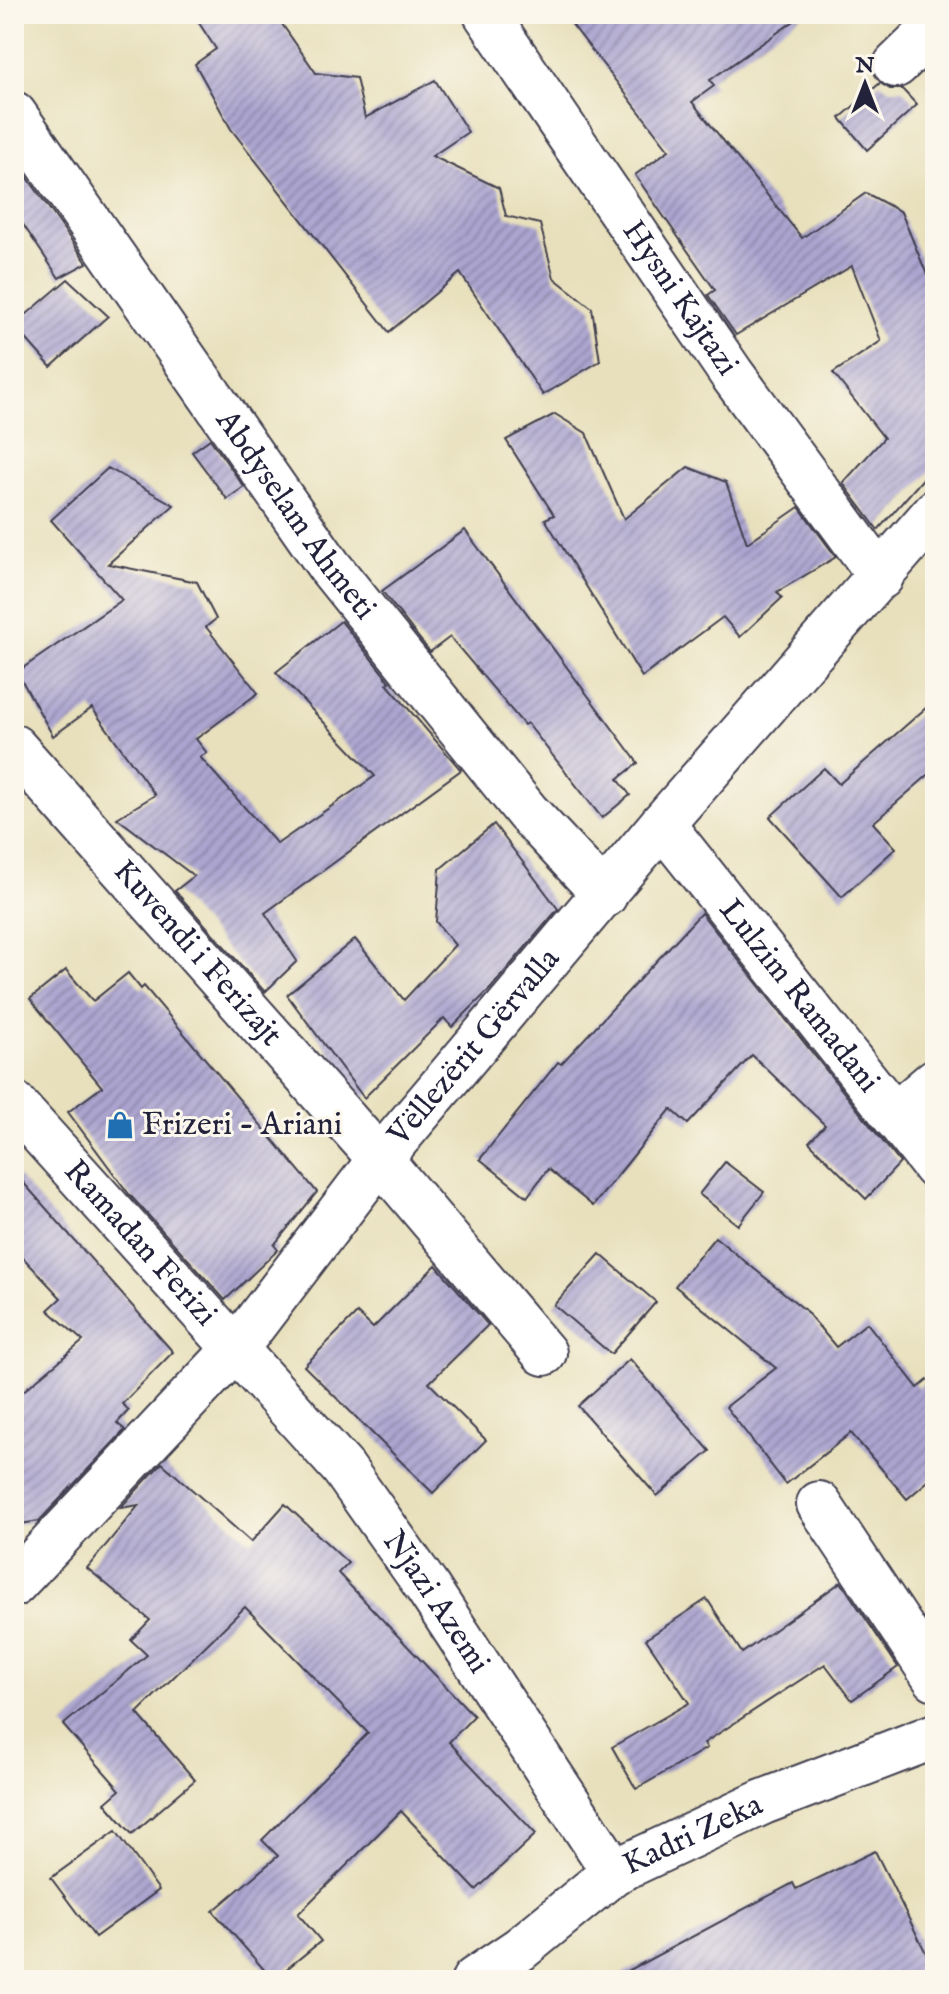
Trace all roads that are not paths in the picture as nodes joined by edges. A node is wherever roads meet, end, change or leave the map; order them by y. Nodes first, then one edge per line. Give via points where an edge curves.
1 (486, 14) edge
2 (935, 27) edge
3 (896, 65) dead end
4 (14, 114) edge
5 (935, 512) edge
6 (881, 577) junction
7 (14, 747) edge
8 (662, 824) junction
9 (605, 895) junction
10 (935, 1081) edge
11 (14, 1104) edge
12 (894, 1116) junction
13 (380, 1159) junction
14 (935, 1167) edge
15 (237, 1347) junction
16 (544, 1353) dead end
17 (819, 1504) dead end
18 (14, 1584) edge
19 (935, 1678) edge
20 (935, 1736) edge
21 (614, 1872) junction
22 (527, 1964) edge
23 (474, 1980) edge

1 - 6 street, Hysni Kajtazi via 731,373
2 - 3 street
4 - 9 street, Abdyselam Ahmeti via 329,566 527,812
5 - 6 street, Vëllezërit Gërvalla
6 - 8 street, Vëllezërit Gërvalla
7 - 13 street, Kuvendi i Ferizajt
8 - 9 street, Vëllezërit Gërvalla
8 - 12 street, Lulzim Ramadani
9 - 13 street, Vëllezërit Gërvalla
10 - 12 street
11 - 15 street, Ramadan Ferizi
12 - 14 street, Lulzim Ramadani
13 - 15 street, Vëllezërit Gërvalla
13 - 16 street, Kuvendi i Ferizajt
15 - 18 street, Vëllezërit Gërvalla
15 - 21 street, Njazi Azemi via 343,1468
17 - 19 street
20 - 21 street, Kadri Zeka via 763,1802
21 - 22 street, Kadri Zeka
22 - 23 street, Kadri Zeka

